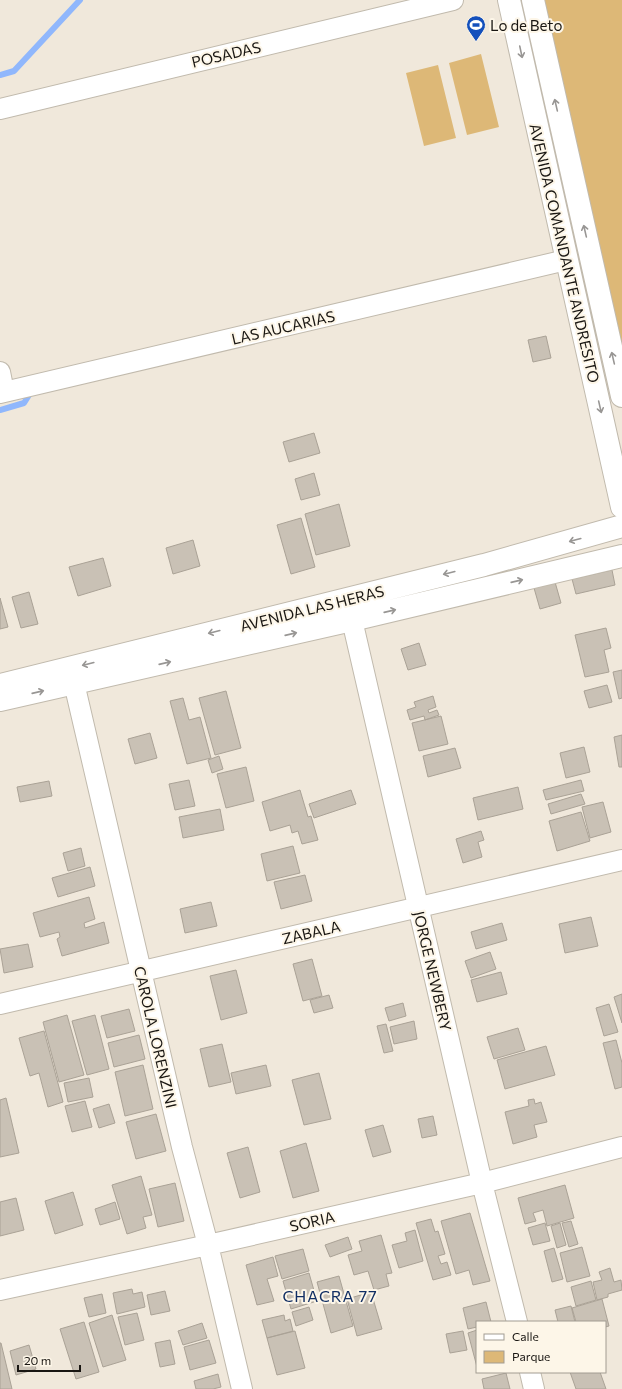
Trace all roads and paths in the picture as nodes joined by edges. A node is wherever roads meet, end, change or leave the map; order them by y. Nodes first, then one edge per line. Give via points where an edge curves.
1 (452, 0) edge
2 (509, 0) edge
3 (533, 0) edge
4 (0, 109) edge
5 (566, 260) junction
6 (0, 372) edge
7 (2, 392) edge
8 (622, 396) edge
9 (622, 507) edge
10 (622, 526) edge
11 (622, 556) edge
12 (352, 620) junction
13 (74, 684) junction
14 (0, 685) edge
15 (0, 700) edge
16 (622, 860) edge
17 (419, 907) junction
18 (141, 972) junction
19 (0, 1004) edge
20 (622, 1147) edge
21 (482, 1183) junction
22 (208, 1244) junction
23 (0, 1290) edge
24 (517, 1321) edge
25 (530, 1373) edge
26 (242, 1389) edge
27 (534, 1389) edge

1 - 4 street, POSADAS
2 -> 5 main road, AVENIDA COMANDANTE ANDRESITO
8 -> 3 main road, AVENIDA COMANDANTE ANDRESITO
5 - 7 street, LAS AUCARIAS
5 -> 9 main road, AVENIDA COMANDANTE ANDRESITO
6 - 7 street
10 -> 14 main road, AVENIDA LAS HERAS via 484,565
12 -> 11 main road, AVENIDA LAS HERAS
13 -> 12 main road, AVENIDA LAS HERAS
12 - 17 street, JORGE NEWBERY
15 -> 13 main road, AVENIDA LAS HERAS
13 - 18 street, CAROLA LORENZINI
16 - 17 street, ZABALA
17 - 18 street, ZABALA
17 - 21 street, JORGE NEWBERY
18 - 19 street, ZABALA
18 - 22 street, CAROLA LORENZINI via 182,1147
20 - 21 street, SORIA
21 - 22 street, SORIA
21 - 24 street, JORGE NEWBERY
22 - 23 street, SORIA
22 - 26 street, CAROLA LORENZINI
25 - 27 street

